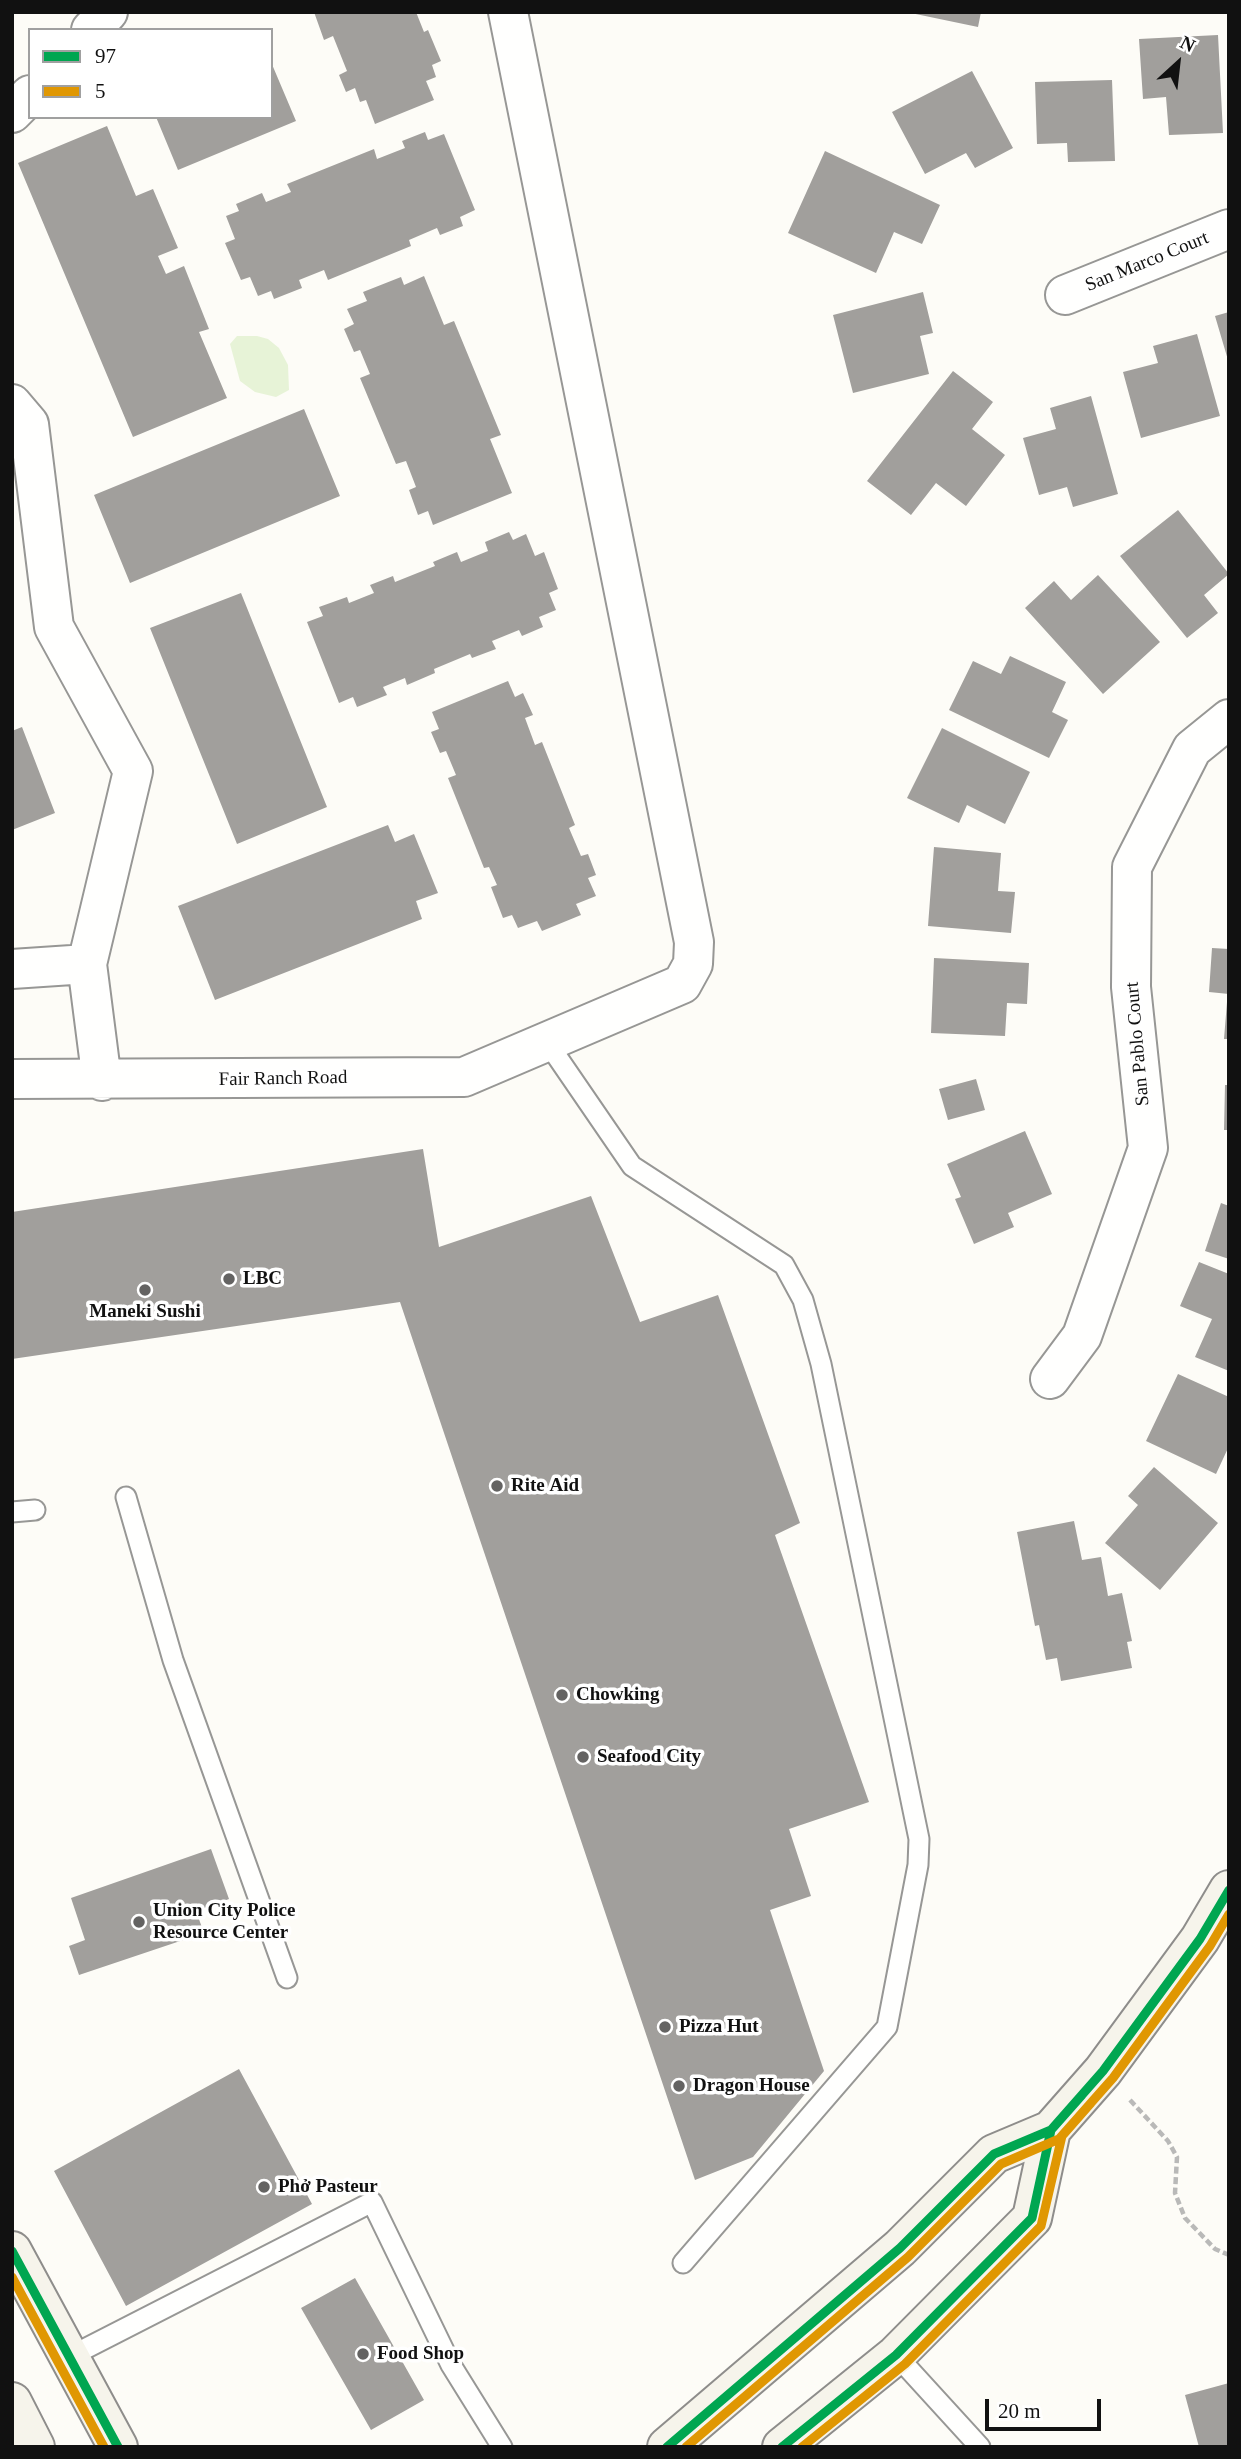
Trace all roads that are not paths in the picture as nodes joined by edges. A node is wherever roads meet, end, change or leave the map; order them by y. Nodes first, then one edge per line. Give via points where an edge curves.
1 (108, 12) edge
2 (508, 12) edge
3 (93, 28) edge
4 (28, 97) edge
5 (12, 113) edge
6 (1229, 229) edge
7 (1065, 295) dead end
8 (12, 404) edge
9 (1229, 719) edge
10 (87, 964) junction
11 (12, 969) edge
12 (547, 1042) junction
13 (12, 1079) edge
14 (102, 1080) junction
15 (1050, 1379) dead end
16 (127, 1497) dead end
17 (35, 1510) dead end
18 (12, 1512) edge
19 (1229, 1891) edge
20 (287, 1978) dead end
21 (1051, 2130) junction
22 (12, 2251) edge
23 (682, 2263) dead end
24 (896, 2355) junction
25 (69, 2357) junction
26 (118, 2447) edge
27 (502, 2447) edge
28 (667, 2447) edge
29 (782, 2447) edge
30 (980, 2447) edge

1 - 3 street
2 - 12 street, Fair Ranch Road via 694,942 693,964 682,985
4 - 5 street
6 - 7 street, San Marco Court
8 - 10 street via 29,424 54,627 133,771
9 - 15 street, San Pablo Court via 1192,749 1132,867 1131,987 1148,1148 1082,1336
10 - 11 street
10 - 14 street
12 - 14 street, Fair Ranch Road via 464,1077
12 - 23 lane via 632,1166 783,1265 803,1300 821,1364 919,1839 887,2027
13 - 14 street, Fair Ranch Road
16 - 20 lane via 173,1660
17 - 18 lane
19 - 21 main road via 1200,1940 1103,2071
21 - 24 main road via 1032,2218
21 - 28 main road via 994,2154 900,2248
22 - 25 main road
24 - 29 main road
24 - 30 lane
25 - 26 main road
25 - 27 lane via 372,2202 451,2365

